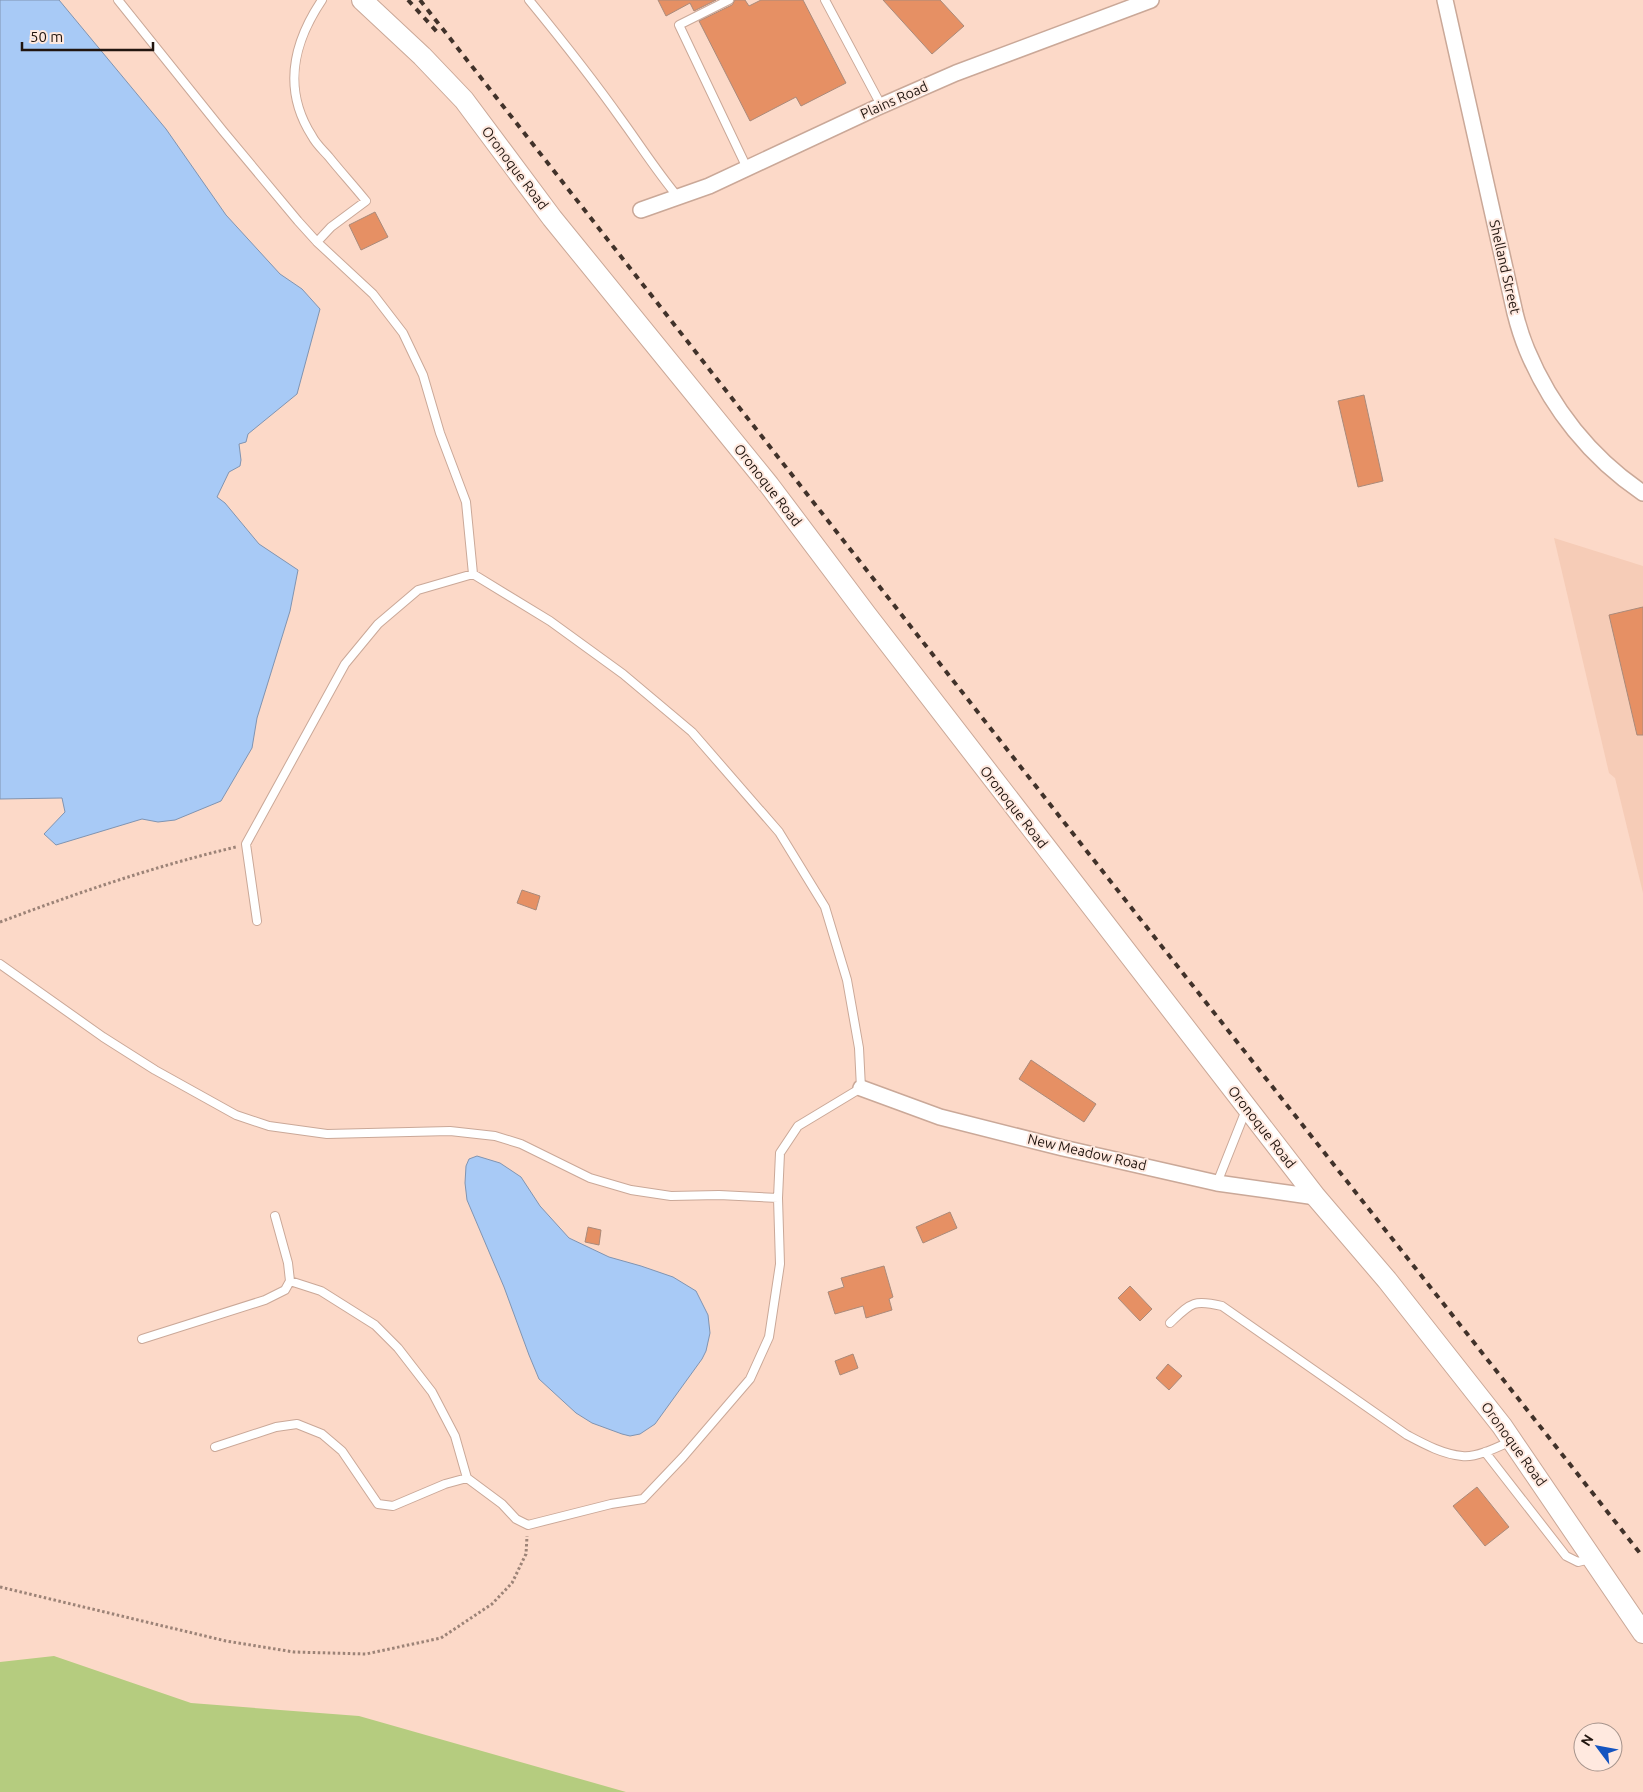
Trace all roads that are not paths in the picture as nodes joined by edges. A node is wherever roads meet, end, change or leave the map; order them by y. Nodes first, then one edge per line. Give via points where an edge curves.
1 (118, 0) edge
2 (322, 0) edge
3 (362, 0) edge
4 (529, 0) edge
5 (728, 0) edge
6 (825, 0) edge
7 (1152, 0) edge
8 (1445, 0) edge
9 (881, 105) junction
10 (747, 168) junction
11 (678, 197) junction
12 (641, 210) dead end
13 (317, 242) junction
14 (1643, 493) edge
15 (473, 574) junction
16 (257, 921) dead end
17 (0, 964) edge
18 (861, 1088) junction
19 (1247, 1108) junction
20 (1217, 1182) junction
21 (1316, 1197) junction
22 (778, 1198) junction
23 (275, 1216) dead end
24 (290, 1281) junction
25 (1170, 1323) dead end
26 (142, 1339) dead end
27 (1513, 1440) junction
28 (214, 1447) dead end
29 (1485, 1452) junction
30 (467, 1478) junction
31 (1593, 1558) junction
32 (1643, 1633) edge

1 - 13 lane via 223,132
2 - 13 lane via 308,21 297,49 293,78 297,105 312,136 366,201 330,226
3 - 19 street, Oronoque Road via 464,100 552,218 769,485
4 - 11 lane via 584,68
5 - 10 lane via 680,25
6 - 9 lane
7 - 9 street, Plains Road via 956,73
8 - 14 street, Shelland Street via 1513,306 1526,349 1547,391 1572,429 1597,455
9 - 10 street, Plains Road
10 - 11 street, Plains Road
11 - 12 street, Plains Road
13 - 15 lane via 374,294 403,333 423,375 466,502
15 - 16 lane via 418,590 378,624 345,664 246,844
15 - 18 lane via 550,621 623,674 692,732 779,832 825,907 847,980 859,1048
17 - 22 lane via 103,1038 155,1070 236,1114 269,1126 327,1134 450,1131 495,1136 522,1144 590,1178 631,1190 671,1196
18 - 20 street, New Meadow Road via 940,1117
18 - 22 lane via 798,1126 780,1153
19 - 20 lane
19 - 21 street, Oronoque Road
20 - 21 street, New Meadow Road
21 - 27 street, Oronoque Road via 1387,1280
22 - 30 lane via 780,1264 769,1337 750,1379 643,1499 528,1525 516,1519 502,1504
23 - 24 lane
24 - 26 lane via 285,1290 265,1300
24 - 30 lane via 321,1291 375,1325 398,1348 432,1392 455,1436
25 - 29 lane via 1188,1306 1203,1302 1222,1306 1407,1435 1439,1451 1464,1457
27 - 29 lane
27 - 31 street, Oronoque Road
28 - 30 lane via 276,1427 297,1424 322,1434 342,1451 378,1504 393,1506
29 - 31 lane via 1566,1556 1578,1562
31 - 32 street, Oronoque Road

